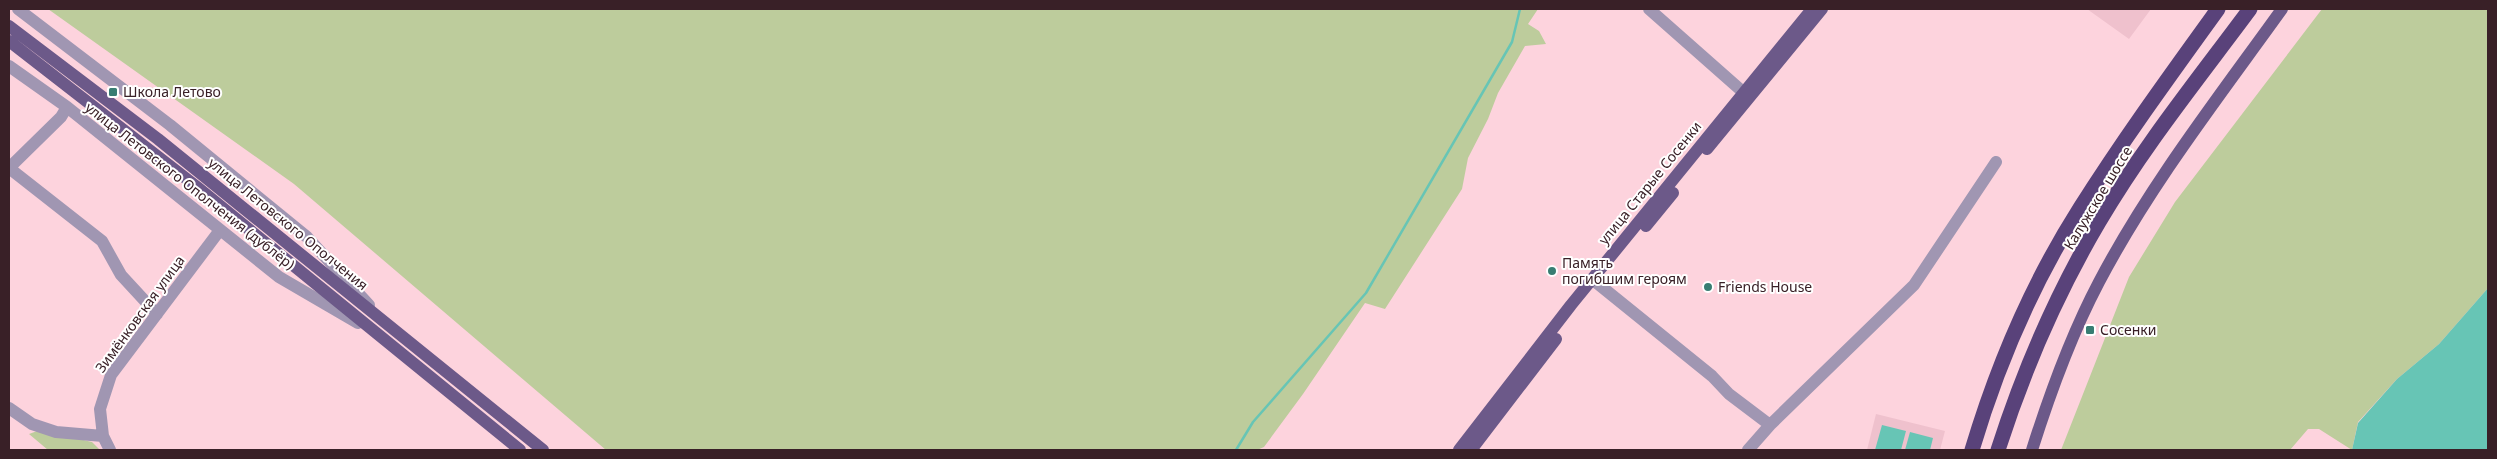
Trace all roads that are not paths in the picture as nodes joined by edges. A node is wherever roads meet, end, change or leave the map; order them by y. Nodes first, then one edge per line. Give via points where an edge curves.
1 (18, 9) edge
2 (1649, 9) edge
3 (1812, 9) edge
4 (1822, 9) edge
5 (2218, 9) edge
6 (2250, 9) edge
7 (2282, 9) edge
8 (9, 26) edge
9 (9, 42) edge
10 (9, 66) edge
11 (1743, 92) junction
12 (67, 107) junction
13 (1996, 162) dead end
14 (9, 168) edge
15 (220, 230) junction
16 (307, 237) junction
17 (306, 259) junction
18 (298, 270) junction
19 (279, 277) junction
20 (1595, 282) junction
21 (376, 313) junction
22 (156, 314) junction
23 (383, 337) junction
24 (9, 408) edge
25 (1770, 425) junction
26 (103, 436) junction
27 (110, 450) edge
28 (520, 450) edge
29 (543, 450) edge
30 (1459, 450) edge
31 (1471, 450) edge
32 (1748, 450) edge
33 (1972, 450) edge
34 (1998, 450) edge
35 (2032, 450) edge

1 - 16 street via 170,125
2 - 11 street
3 - 11 main road, улица Старые Сосенки
4 - 20 main road, улица Старые Сосенки
5 - 33 highway, Калужское шоссе via 2135,124 2079,210 2041,277 2009,346
6 - 34 highway, Калужское шоссе via 2156,135 2098,222 2055,307 2010,413
7 - 35 main road via 2152,191 2099,282 2074,336
8 - 17 main road, улица Летовского Ополчения via 158,139
9 - 18 main road, улица Летовского Ополчения via 149,149
10 - 12 street, улица Летовского Ополчения (дублёр)
11 - 20 main road, улица Старые Сосенки
12 - 14 street via 61,117
12 - 15 street, улица Летовского Ополчения (дублёр)
13 - 25 street via 1914,285
14 - 22 street via 102,241 121,275
15 - 19 street, улица Летовского Ополчения (дублёр)
15 - 22 street, Зимёнковская улица
16 - 17 street
16 - 21 street
17 - 18 street
17 - 21 main road, улица Летовского Ополчения
18 - 19 street via 290,276
18 - 23 main road, улица Летовского Ополчения
19 - 23 street, улица Летовского Ополчения (дублёр)
20 - 25 street
20 - 30 main road, улица Старые Сосенки
20 - 31 main road, улица Старые Сосенки
21 - 29 main road, улица Летовского Ополчения
22 - 26 street, Зимёнковская улица via 111,375 100,409
23 - 28 main road, улица Летовского Ополчения
24 - 26 street via 32,424 56,432
25 - 32 street
26 - 27 street, Зимёнковская улица

